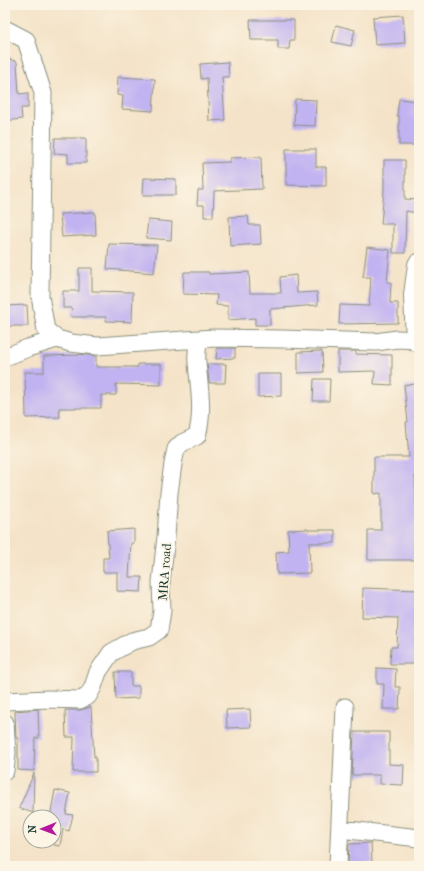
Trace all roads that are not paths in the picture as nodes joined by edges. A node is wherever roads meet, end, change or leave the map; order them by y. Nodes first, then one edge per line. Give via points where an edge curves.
1 (5, 29) edge
2 (419, 264) edge
3 (57, 339) junction
4 (198, 340) junction
5 (418, 340) edge
6 (5, 357) edge
7 (5, 701) edge
8 (345, 707) dead end
9 (5, 724) edge
10 (5, 771) edge
11 (340, 829) junction
12 (419, 838) edge
13 (338, 866) edge

1 - 3 street via 26,40 43,93 40,296 46,330
2 - 5 street via 415,294
3 - 4 street via 97,346
3 - 6 street
4 - 5 street
4 - 7 street, MRA road via 200,425 197,436 176,449 168,493 159,630 111,653 98,672 88,696 80,700
8 - 11 street
9 - 10 street
11 - 12 street
11 - 13 street

